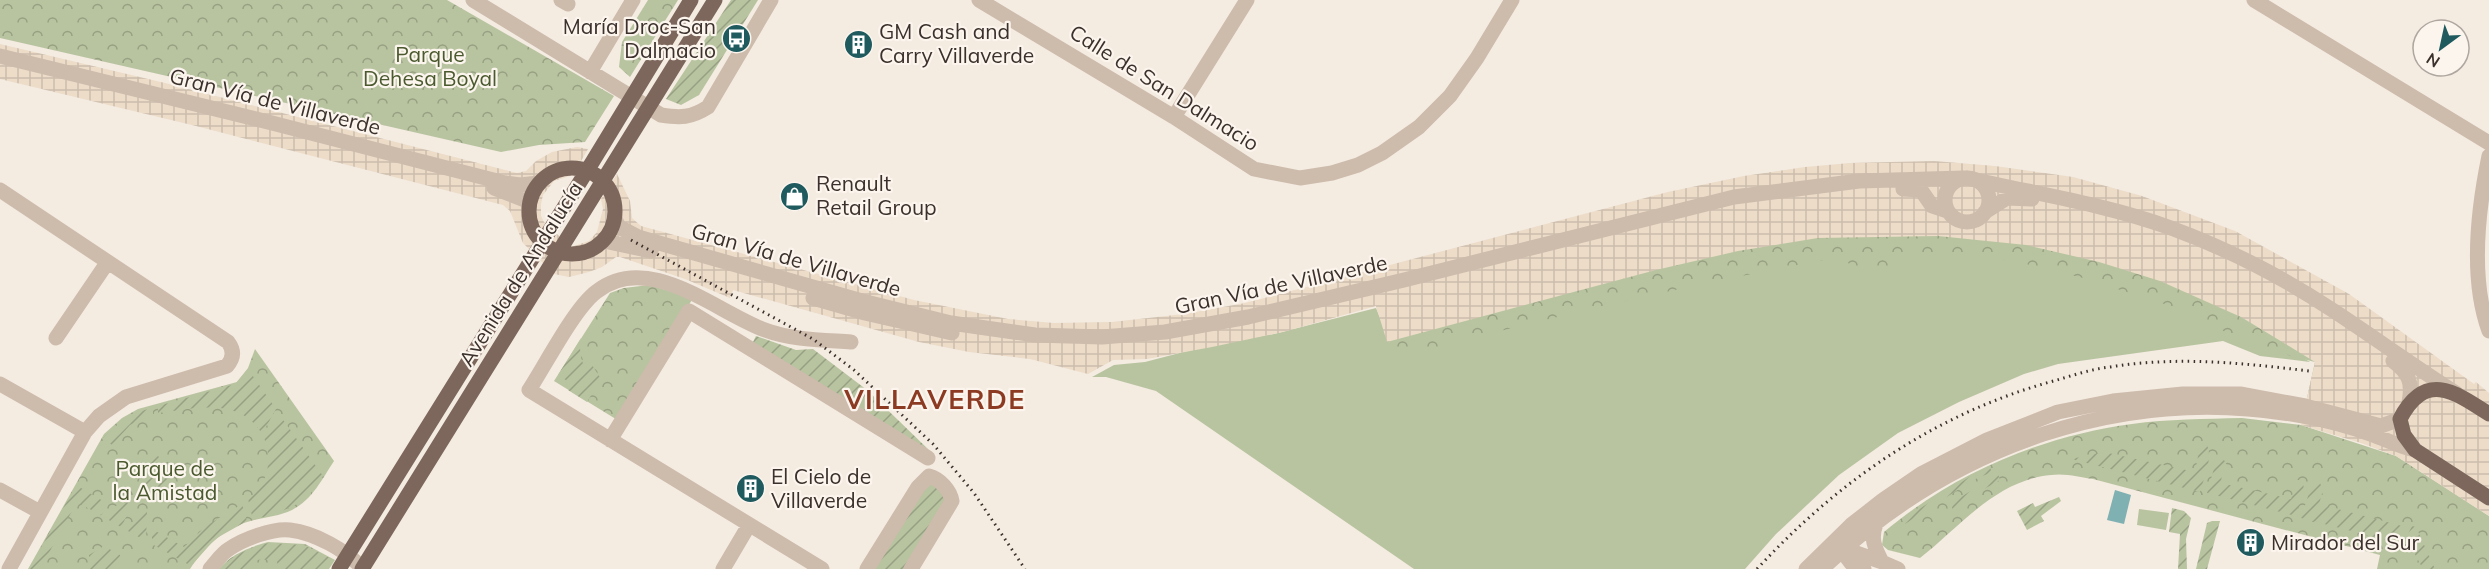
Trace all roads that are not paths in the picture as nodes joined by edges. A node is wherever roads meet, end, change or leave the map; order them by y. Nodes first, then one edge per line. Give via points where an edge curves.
1 (473, 0) edge
2 (633, 0) edge
3 (691, 0) edge
4 (715, 0) edge
5 (771, 0) edge
6 (979, 0) edge
7 (1247, 0) edge
8 (1512, 0) edge
9 (2254, 0) edge
10 (0, 56) edge
11 (0, 62) edge
12 (590, 72) junction
13 (1174, 117) junction
14 (2489, 143) edge
15 (2489, 156) edge
16 (588, 171) junction
17 (1966, 178) junction
18 (603, 181) junction
19 (539, 183) junction
20 (0, 190) edge
21 (530, 202) junction
22 (1947, 211) junction
23 (1985, 212) junction
24 (615, 219) junction
25 (604, 242) junction
26 (542, 243) junction
27 (559, 253) junction
28 (107, 263) junction
29 (698, 296) junction
30 (689, 311) junction
31 (2489, 331) edge
32 (56, 338) dead end
33 (850, 342) dead end
34 (0, 384) edge
35 (2456, 393) junction
36 (2409, 402) junction
37 (2304, 411) junction
38 (2489, 414) edge
39 (2400, 419) junction
40 (85, 432) junction
41 (610, 440) junction
42 (2415, 450) junction
43 (928, 458) dead end
44 (0, 490) edge
45 (2489, 498) edge
46 (40, 512) junction
47 (1876, 524) junction
48 (749, 525) junction
49 (333, 546) junction
50 (1837, 546) junction
51 (1882, 562) junction
52 (9, 569) edge
53 (210, 569) edge
54 (339, 569) edge
55 (353, 569) edge
56 (362, 569) edge
57 (723, 569) edge
58 (822, 569) edge
59 (867, 569) edge
60 (911, 569) edge
61 (1806, 569) edge
62 (1822, 569) edge
63 (1864, 569) edge
64 (1898, 569) edge

1 - 12 street
2 - 12 street
3 - 16 main road, Avenida de Andalucía
4 - 18 main road, Avenida de Andalucía
5 - 12 street via 708,107 696,115 661,115
6 - 13 street, Calle de San Dalmacio
7 - 13 street
8 - 13 street, Calle de San Dalmacio via 1450,96 1419,127 1358,165 1300,178 1254,169
9 - 14 street
10 - 19 street, Gran Vía de Villaverde via 505,183
11 - 21 street, Gran Vía de Villaverde via 503,191
15 - 31 street via 2479,234 2478,286
16 - 18 main road
16 - 19 main road via 561,169
16 - 26 main road, Avenida de Andalucía
17 - 22 street via 1948,189
17 - 23 street via 1985,188 1989,200
17 - 24 street, Gran Vía de Villaverde via 1859,181 1734,197 1248,317 1165,332 1102,337 1035,335 951,323 871,304 638,237 619,227
17 - 35 street, Gran Vía de Villaverde via 2120,212 2225,251 2334,310
18 - 24 main road via 612,197
18 - 27 main road, Avenida de Andalucía
19 - 21 main road
20 - 28 street
21 - 26 main road via 533,231
22 - 23 street via 1964,222 1972,222
22 - 25 street, Gran Vía de Villaverde via 1932,206 1925,193 1915,189 1855,190 1767,200 1689,215 1253,325 1172,340 1080,346 981,339 924,328 635,247
23 - 36 street via 2007,198 2034,200 2110,218 2221,257 2293,295 2400,366 2411,382
24 - 25 main road
25 - 27 main road via 580,254
26 - 27 main road
26 - 54 main road, Avenida de Andalucía
27 - 56 main road, Avenida de Andalucía
28 - 32 street
28 - 40 street via 228,342 233,356 227,366 126,397 99,416
29 - 30 street
29 - 33 street via 764,330
29 - 41 street via 650,279 621,279 597,291 583,304 529,390
30 - 41 street
30 - 43 street
34 - 40 street
35 - 36 main road via 2434,390
35 - 38 main road, Gran Vía de Villaverde
36 - 39 main road
37 - 39 street via 2381,426
37 - 42 street
37 - 47 street via 2183,408 2118,415 2061,428 2010,444 1947,475
37 - 50 street via 2240,394 2183,394 2113,401 2058,412 1987,440 1921,474 1851,525
39 - 42 main road via 2404,435
40 - 46 street
41 - 48 street
42 - 45 main road
44 - 46 street
46 - 52 street
47 - 50 street
47 - 51 street via 1873,543
48 - 57 street
48 - 58 street
49 - 53 street via 288,529 254,536 227,549
49 - 55 street
49 - 56 street
50 - 51 street
50 - 61 street
50 - 62 street
50 - 63 street via 1851,563
51 - 64 street
59 - 60 street via 918,487 929,476 937,478 952,501

